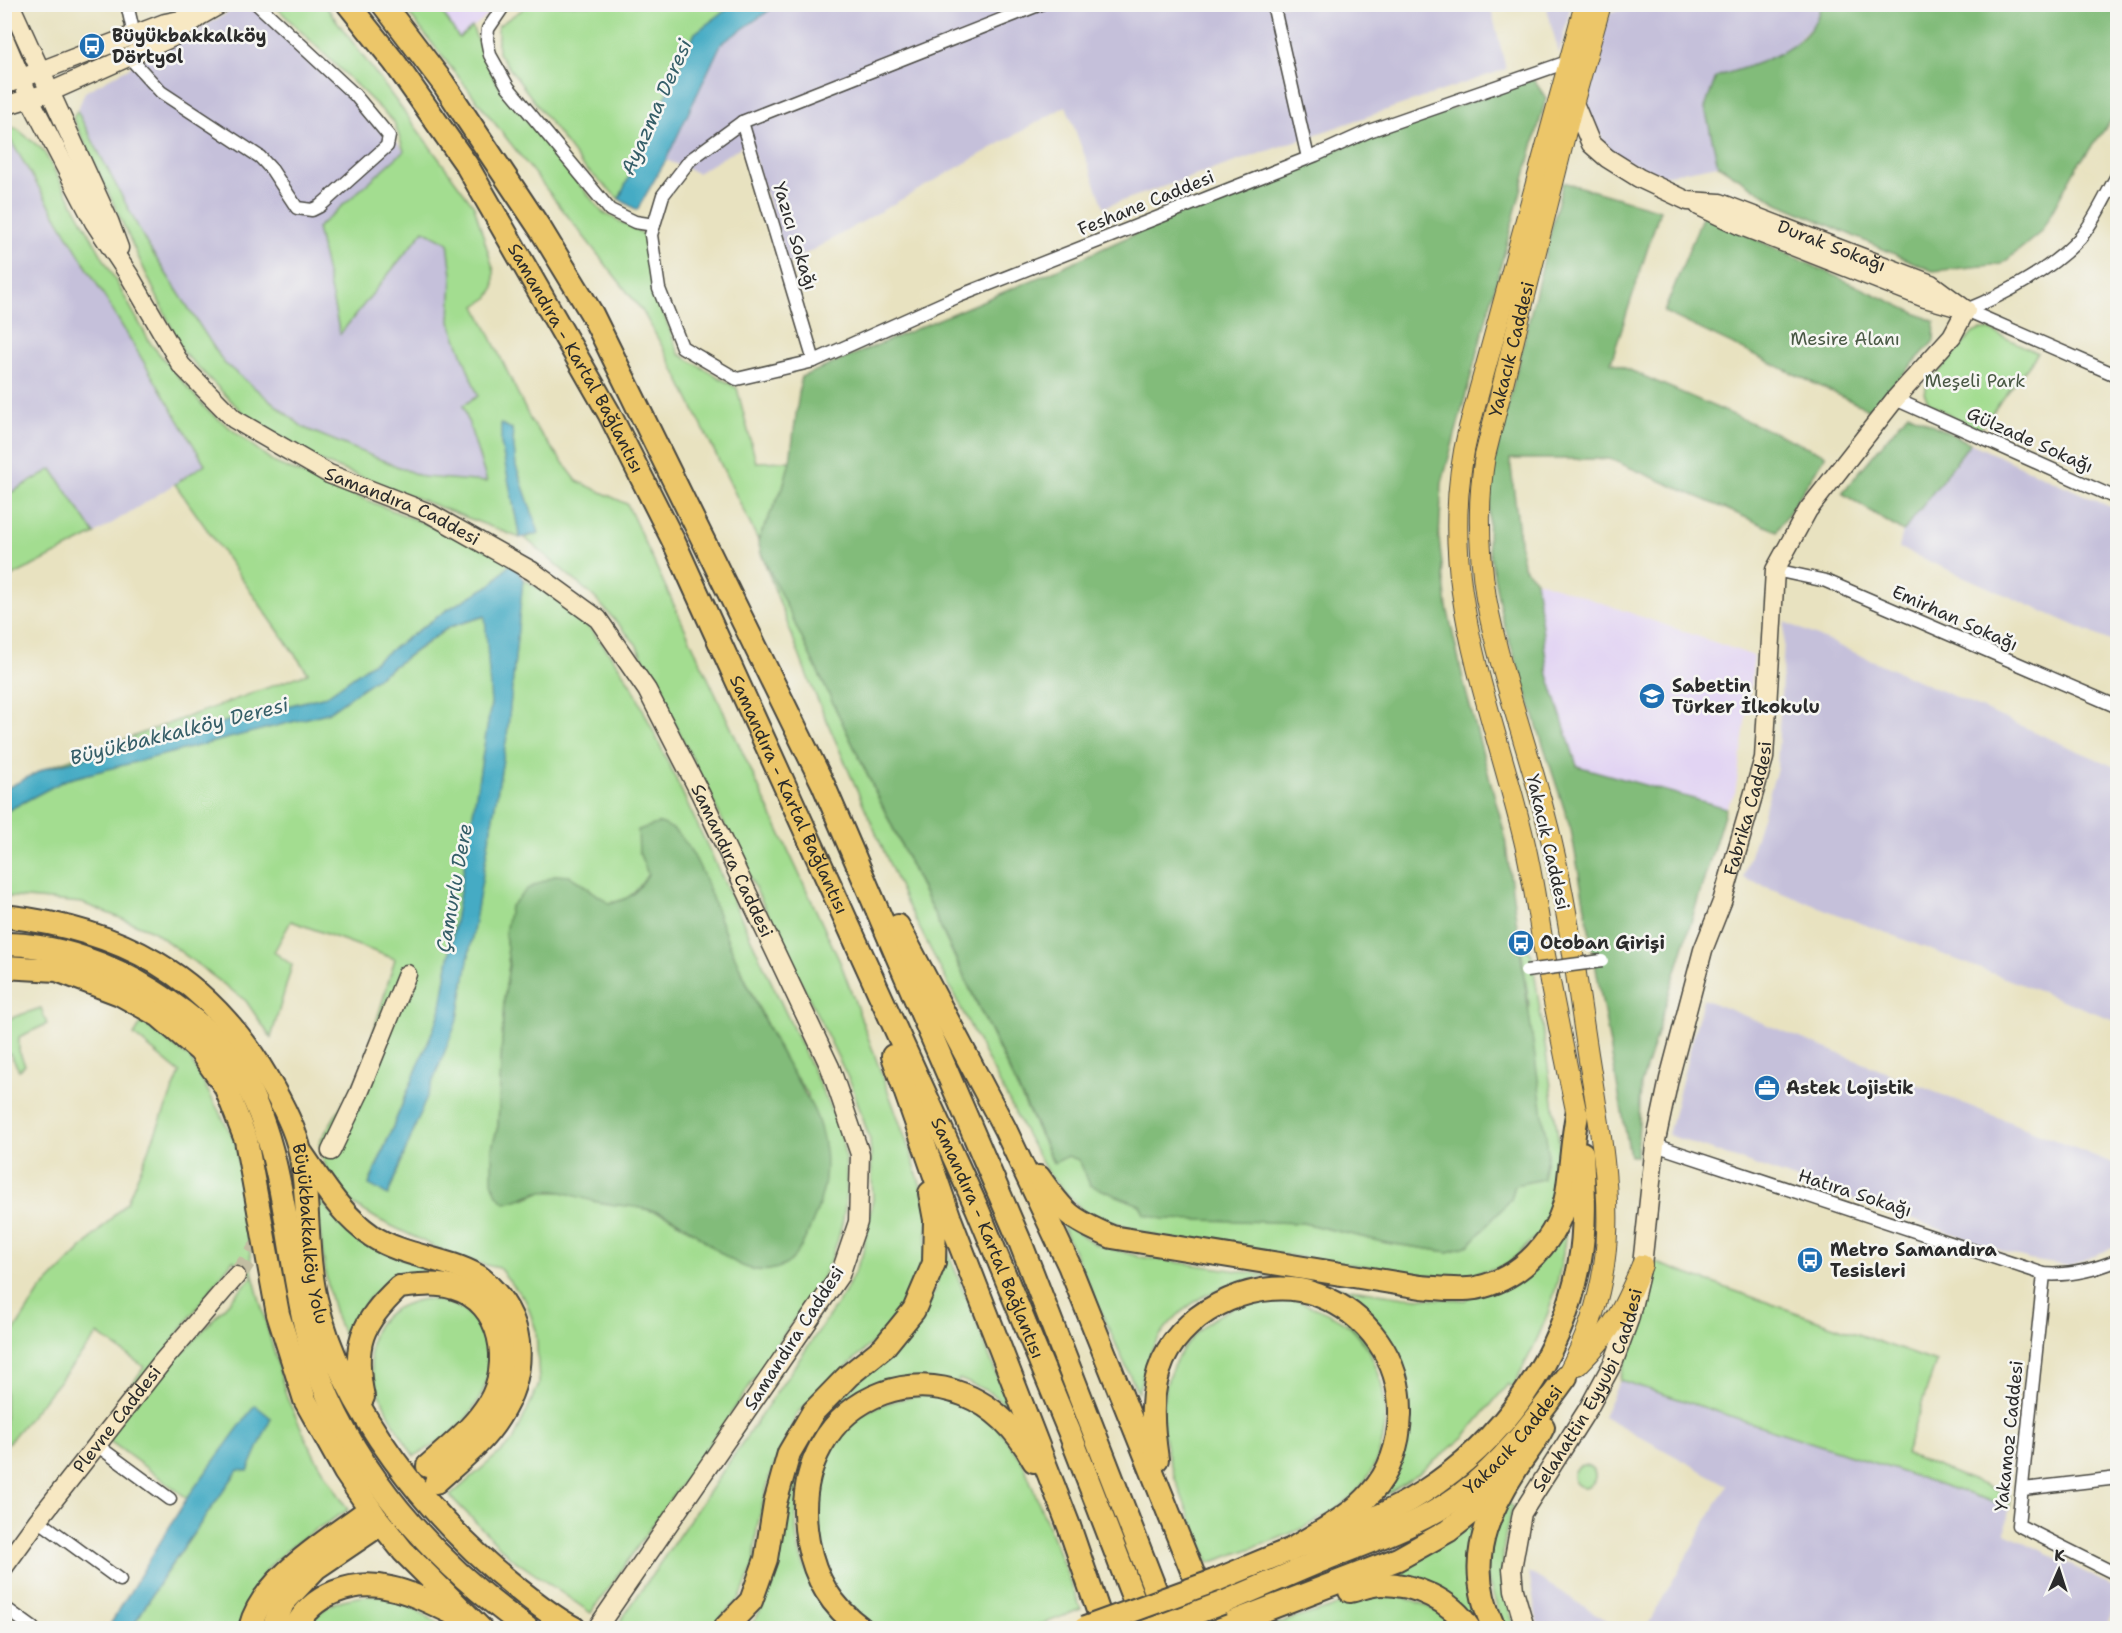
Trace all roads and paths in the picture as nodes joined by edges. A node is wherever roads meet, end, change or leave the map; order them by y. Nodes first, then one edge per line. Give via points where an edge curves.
1 (10, 4) edge
2 (127, 4) edge
3 (221, 4) edge
4 (257, 4) edge
5 (348, 4) edge
6 (383, 4) edge
7 (505, 4) edge
8 (1041, 4) edge
9 (1273, 4) edge
10 (1601, 5) edge
11 (1581, 9) edge
12 (200, 16) junction
13 (134, 35) junction
14 (4, 38) edge
15 (129, 57) junction
16 (1570, 61) junction
17 (40, 70) junction
18 (21, 78) junction
19 (4, 85) edge
20 (50, 92) junction
21 (30, 99) junction
22 (1574, 103) junction
23 (4, 106) edge
24 (742, 122) junction
25 (1308, 158) junction
26 (2118, 174) edge
27 (654, 225) junction
28 (129, 275) junction
29 (1966, 310) junction
30 (814, 361) junction
31 (2118, 376) edge
32 (1895, 399) junction
33 (2118, 499) edge
34 (1774, 570) junction
35 (2118, 707) edge
36 (823, 784) junction
37 (809, 836) junction
38 (4, 916) edge
39 (4, 944) edge
40 (1602, 961) dead end
41 (4, 967) edge
42 (1526, 971) dead end
43 (406, 974) dead end
44 (909, 1098) junction
45 (1577, 1115) junction
46 (1005, 1129) junction
47 (1655, 1145) junction
48 (300, 1150) junction
49 (331, 1151) dead end
50 (2118, 1260) edge
51 (1642, 1265) junction
52 (2044, 1274) junction
53 (236, 1276) tunnel mouth
54 (1566, 1377) junction
55 (369, 1422) junction
56 (98, 1446) junction
57 (1515, 1470) junction
58 (2118, 1478) edge
59 (2023, 1489) junction
60 (170, 1499) dead end
61 (1169, 1513) junction
62 (38, 1520) junction
63 (1069, 1526) junction
64 (1289, 1551) junction
65 (4, 1567) edge
66 (2118, 1575) edge
67 (120, 1581) dead end
68 (4, 1607) edge
69 (1221, 1621) edge
70 (476, 1626) edge
71 (572, 1627) edge
72 (33, 1629) edge
73 (250, 1629) edge
74 (273, 1629) edge
75 (295, 1629) edge
76 (527, 1629) edge
77 (597, 1629) edge
78 (725, 1629) edge
79 (861, 1629) edge
80 (1085, 1629) edge
81 (1104, 1629) edge
82 (1145, 1629) edge
83 (1155, 1629) edge
84 (1171, 1629) edge
85 (1469, 1629) edge
86 (1494, 1629) edge
87 (1525, 1629) edge

1 - 17 street
2 - 13 street
3 - 12 street
4 - 15 street via 355,95 389,136 387,146 312,210 297,208 260,157 161,92
5 - 37 highway, Samandıra - Kartal Bağlantısı via 466,164 609,413 673,540
6 - 36 highway, Samandıra - Kartal Bağlantısı via 443,83 592,314
7 - 27 street via 488,29 487,40 490,55 508,87 610,210 635,222
8 - 24 street
9 - 25 street
10 - 22 main road, Yakacık Caddesi
11 - 16 main road, Yakacık Caddesi
12 - 13 street
12 - 15 street via 173,37
13 - 17 street
14 - 18 street
15 - 20 street
16 - 25 street, Feshane Caddesi via 1369,131
16 - 45 main road, Yakacık Caddesi via 1462,455 1456,528 1463,610 1525,841
17 - 18 street
17 - 20 street
18 - 19 street
18 - 21 street
20 - 21 street
20 - 28 street via 109,221
21 - 23 street
21 - 28 street via 94,222
22 - 29 street, Durak Sokağı via 1591,144 1639,178 1739,225 1914,294
22 - 54 main road, Yakacık Caddesi via 1485,456 1480,503 1481,566 1487,607 1551,839 1608,1188 1609,1233 1603,1279 1588,1332
24 - 27 street via 690,160 663,195
24 - 30 street, Yazıcı Sokağı
25 - 30 street, Feshane Caddesi via 959,296
26 - 29 street via 2080,238 2039,272 1994,299
27 - 30 street, Feshane Caddesi via 651,235 659,289 682,347 737,379
28 - 77 street, Samandıra Caddesi via 181,365 234,419 329,474 429,513 532,571 598,619 652,701 830,1067 860,1154 858,1222 840,1275
29 - 31 street, Durak Sokağı
29 - 32 street, Fabrika Caddesi via 1952,336
32 - 33 street, Gülzade Sokağı
32 - 34 street, Fabrika Caddesi via 1808,510
34 - 35 street, Emirhan Sokağı via 1826,581
34 - 47 street, Fabrika Caddesi via 1764,758 1722,903 1703,950
36 - 46 highway
36 - 84 highway, Samandıra - Kartal Bağlantısı via 1022,1244
37 - 44 highway
37 - 82 highway, Samandıra - Kartal Bağlantısı via 976,1208 1069,1431
38 - 48 highway, Büyükbakkalköy Yolu via 70,926 120,943 159,963 211,1003 248,1044 276,1093
39 - 76 highway, Büyükbakkalköy Yolu via 45,948 130,976 194,1020 232,1060 256,1106 275,1160 303,1320 328,1398 361,1456 393,1500 443,1558 496,1607
40 - 42 street, bridge
41 - 70 highway via 57,970 120,994 158,1015 200,1051 225,1086 246,1140 278,1314 305,1400 375,1516 403,1551
43 - 49 street via 359,1094
44 - 63 highway via 950,1219
44 - 78 highway via 935,1220 934,1263 914,1310 884,1347 813,1412 789,1454 775,1503 766,1559 751,1601
45 - 46 highway via 1567,1193 1549,1239 1535,1256 1497,1280 1477,1287 1449,1289 1112,1237 1081,1224 1063,1211
45 - 64 highway, Yakacık Caddesi via 1584,1197 1579,1264 1568,1310 1542,1367 1503,1422 1465,1462 1422,1493 1381,1515
46 - 61 highway via 1069,1265
47 - 51 street, Selahattin Eyyubi Caddesi
47 - 52 street, Hatıra Sokağı
48 - 55 highway, Büyükbakkalköy Yolu via 316,1298 337,1361
48 - 55 highway via 344,1213 399,1250 479,1276 504,1302 516,1323 519,1351 514,1384 500,1416 478,1444 432,1474 489,1403 499,1379 502,1352 497,1326 481,1304 456,1288 430,1284 399,1287 367,1322 358,1350 358,1376
50 - 52 street via 2070,1274
51 - 54 main road via 1622,1314
51 - 87 street, Selahattin Eyyubi Caddesi via 1634,1306 1614,1361 1522,1513 1512,1569
52 - 59 street, Yakamoz Caddesi
53 - 56 street, Plevne Caddesi via 162,1362
54 - 57 highway via 1538,1438
54 - 69 highway, Yakacık Caddesi via 1511,1447 1461,1495
55 - 71 highway, Büyükbakkalköy Yolu via 416,1488 454,1532 493,1569
56 - 60 street
56 - 62 street, Plevne Caddesi
57 - 69 highway via 1480,1506 1424,1546 1398,1559
57 - 86 highway via 1488,1524 1478,1566 1484,1605
58 - 59 street
59 - 66 street, Yakamoz Caddesi via 2018,1525
61 - 64 highway via 1153,1430 1152,1402 1163,1359 1190,1324 1236,1297 1262,1290 1317,1295 1371,1330 1384,1348 1400,1396 1400,1421 1390,1466 1370,1495
61 - 69 highway
62 - 65 street, Plevne Caddesi
62 - 67 street
63 - 79 highway via 1026,1446 1001,1416 966,1396 935,1386 914,1386 858,1403 824,1439 813,1463 804,1520 822,1587 843,1615
63 - 81 highway
64 - 80 highway, Yakacık Caddesi, bridge
68 - 72 street
69 - 83 highway, bridge
69 - 85 highway via 1379,1584 1409,1586 1443,1602 1463,1618
70 - 75 highway via 424,1599 388,1587 352,1587 323,1596 300,1617
73 - 74 highway via 267,1592 307,1555 369,1521 283,1603

